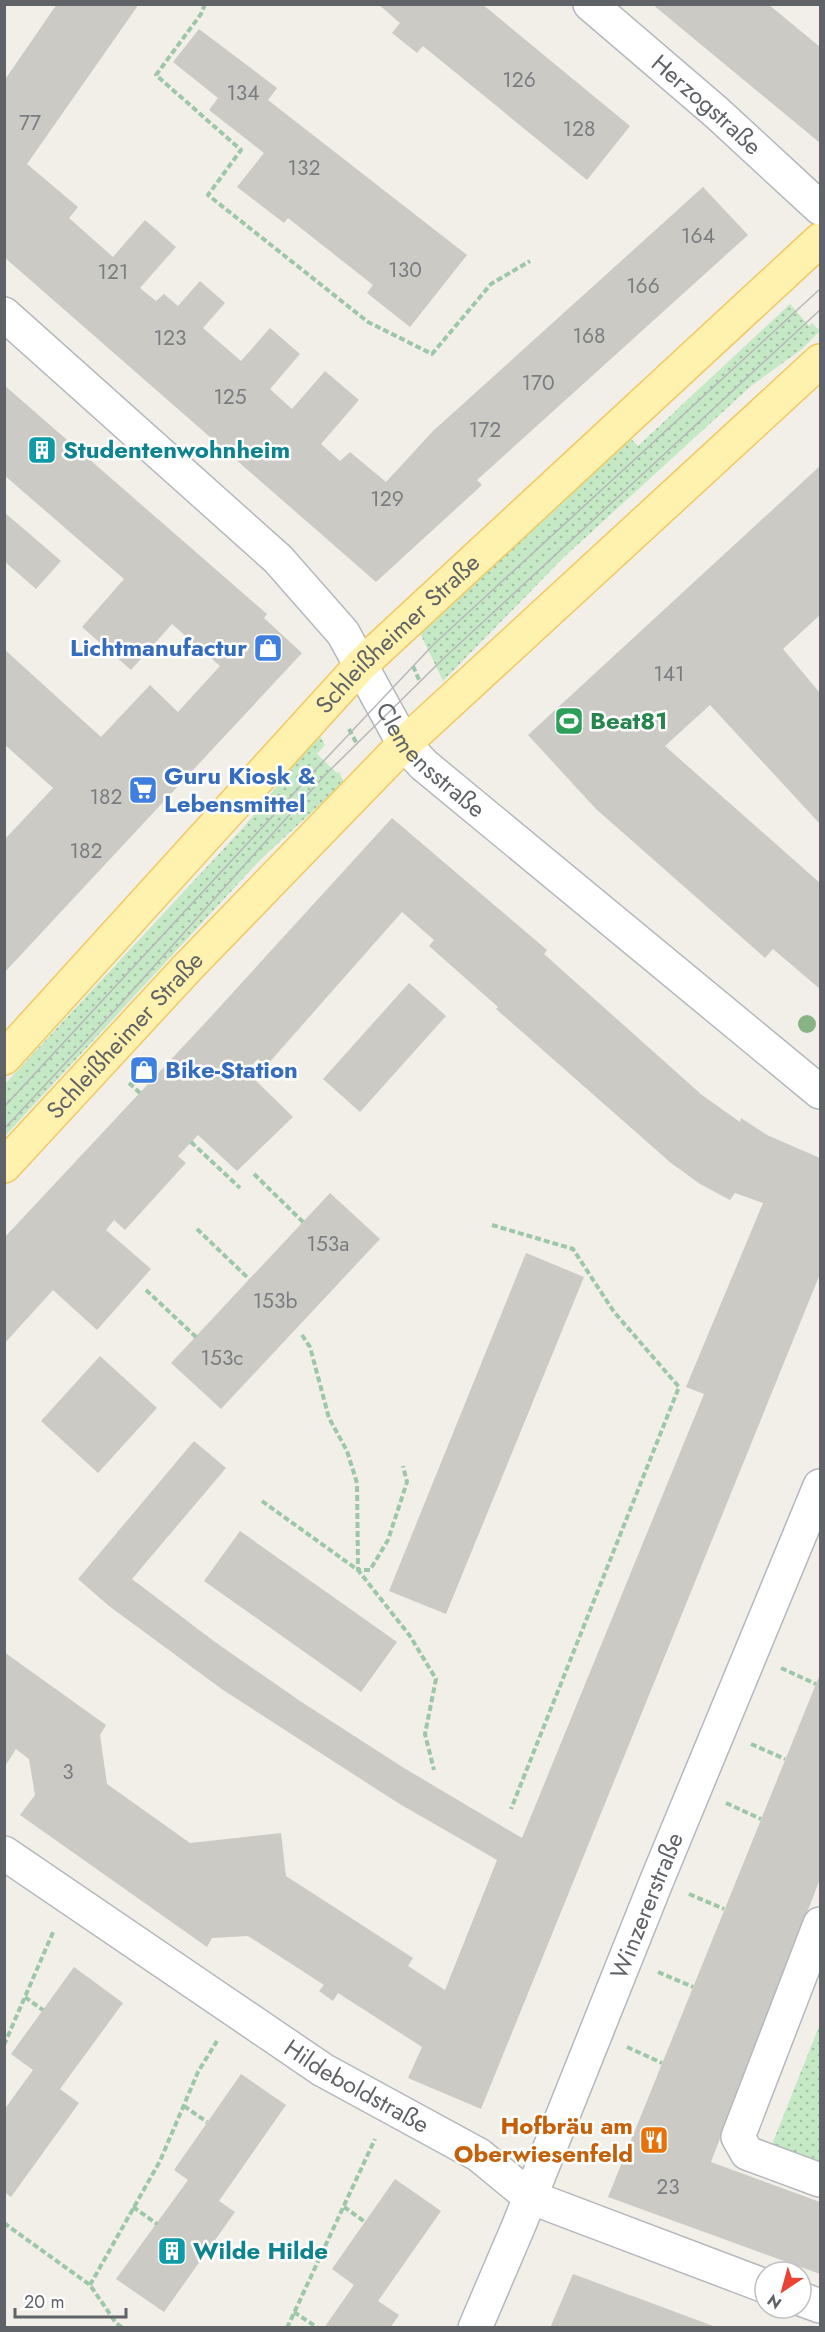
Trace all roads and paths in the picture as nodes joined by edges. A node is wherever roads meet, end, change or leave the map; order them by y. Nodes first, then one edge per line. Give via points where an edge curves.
1 (205, 4) edge
2 (590, 4) edge
3 (820, 208) edge
4 (820, 240) edge
5 (530, 261) dead end
6 (4, 314) edge
7 (820, 361) edge
8 (398, 631) junction
9 (361, 665) junction
10 (434, 717) junction
11 (404, 744) junction
12 (4, 1058) edge
13 (820, 1092) edge
14 (191, 1142) dead end
15 (4, 1166) edge
16 (254, 1174) dead end
17 (240, 1188) dead end
18 (303, 1222) dead end
19 (492, 1225) dead end
20 (197, 1229) dead end
21 (249, 1279) dead end
22 (146, 1290) dead end
23 (302, 1335) dead end
24 (196, 1337) dead end
25 (403, 1466) dead end
26 (820, 1486) edge
27 (262, 1500) dead end
28 (358, 1570) junction
29 (434, 1770) dead end
30 (511, 1809) dead end
31 (4, 1853) edge
32 (67, 1897) junction
33 (820, 1924) edge
34 (25, 1997) junction
35 (43, 2010) dead end
36 (235, 2010) junction
37 (4, 2044) edge
38 (184, 2106) junction
39 (391, 2106) junction
40 (207, 2122) dead end
41 (820, 2180) edge
42 (530, 2197) junction
43 (133, 2207) junction
44 (344, 2207) junction
45 (365, 2222) dead end
46 (4, 2223) edge
47 (158, 2224) dead end
48 (753, 2281) edge
49 (90, 2285) junction
50 (294, 2312) junction
51 (123, 2328) edge
52 (287, 2328) edge
53 (318, 2328) edge
54 (475, 2328) edge

1 - 5 path via 156,75 241,150 208,195 242,223 368,322 432,354 491,284
2 - 3 street, Herzogstraße via 717,112
4 - 8 main road, Schleißheimer Straße
6 - 9 street, Clemensstraße via 278,559 343,633
7 - 10 main road, Schleißheimer Straße
8 - 9 main road, Schleißheimer Straße
8 - 10 path
9 - 11 street, Clemensstraße
9 - 12 main road, Schleißheimer Straße
10 - 11 main road, Schleißheimer Straße
11 - 13 street, Clemensstraße via 424,765
11 - 15 main road, Schleißheimer Straße via 187,968
14 - 17 path
16 - 18 path
19 - 30 path via 573,1249 615,1312 679,1387
20 - 21 path
22 - 24 path
23 - 28 path via 310,1347 329,1418 347,1451 357,1483
25 - 28 path via 407,1482 388,1539 370,1570
26 - 42 street, Winzererstraße
27 - 28 path
28 - 29 path via 410,1636 436,1679 425,1734
31 - 32 street, Hildeboldstraße
32 - 34 path
32 - 36 street, Hildeboldstraße
33 - 41 street via 738,2137 747,2153
34 - 35 path
34 - 37 path
36 - 38 path via 198,2072
36 - 39 street, Hildeboldstraße via 323,2070
38 - 40 path
38 - 43 path via 160,2161
39 - 42 street, Hildeboldstraße via 479,2155
39 - 44 path
42 - 48 street, Hildeboldstraße
42 - 54 street, Winzererstraße
43 - 47 path
43 - 49 path
44 - 45 path
44 - 50 path
46 - 49 path
49 - 51 path
50 - 52 path
50 - 53 path

